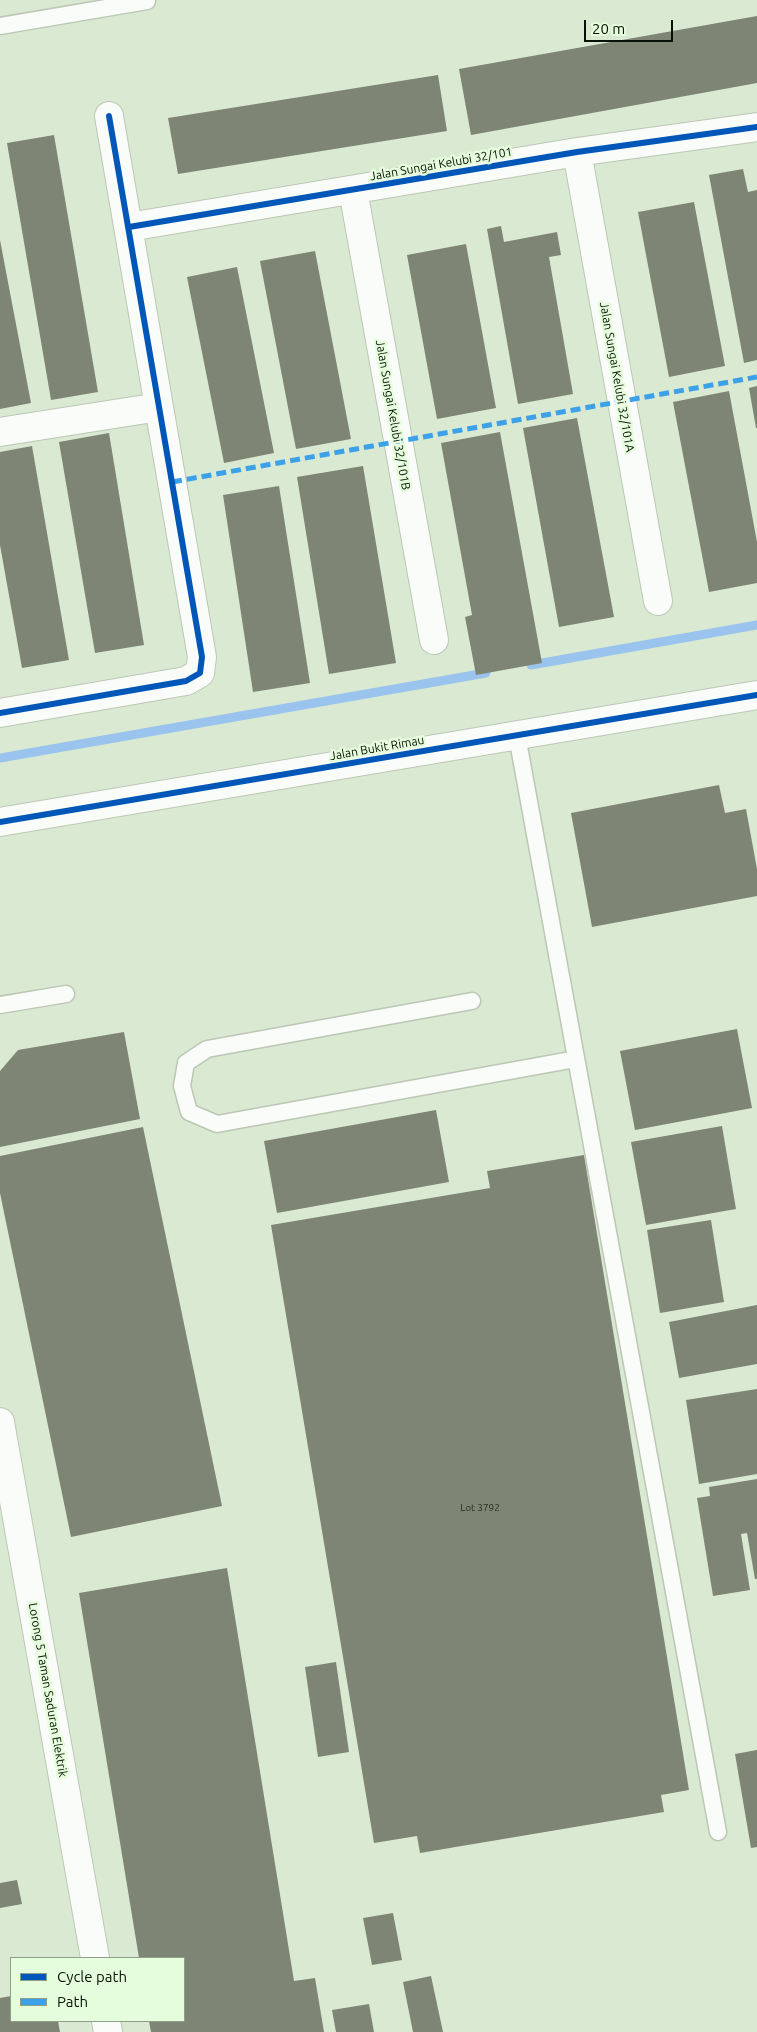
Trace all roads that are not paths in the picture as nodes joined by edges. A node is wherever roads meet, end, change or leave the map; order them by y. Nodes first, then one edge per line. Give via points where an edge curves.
1 (147, 2) dead end
2 (0, 26) edge
3 (109, 116) dead end
4 (757, 127) edge
5 (577, 152) junction
6 (353, 190) junction
7 (129, 227) junction
8 (158, 406) junction
9 (0, 432) edge
10 (658, 601) dead end
11 (434, 640) dead end
12 (757, 695) edge
13 (0, 713) edge
14 (517, 736) junction
15 (0, 822) edge
16 (66, 994) dead end
17 (472, 1001) dead end
18 (0, 1005) edge
19 (576, 1059) junction
20 (0, 1422) edge
21 (718, 1832) dead end
22 (95, 1957) edge

1 - 2 lane
3 - 7 street
4 - 5 street, Jalan Sungai Kelubi 32/101
5 - 6 street, Jalan Sungai Kelubi 32/101
5 - 10 street, Jalan Sungai Kelubi 32/101A
6 - 7 street, Jalan Sungai Kelubi 32/101
6 - 11 street, Jalan Sungai Kelubi 32/101B
7 - 8 street
8 - 9 street
8 - 13 street via 202,657 200,674 186,681
12 - 14 street, Jalan Bukit Rimau
14 - 15 street, Jalan Bukit Rimau
14 - 19 lane
16 - 18 lane
17 - 19 lane via 207,1049 186,1063 182,1086 190,1112 217,1124
19 - 21 lane
20 - 22 street, Lorong 5 Taman Saduran Elektrik

